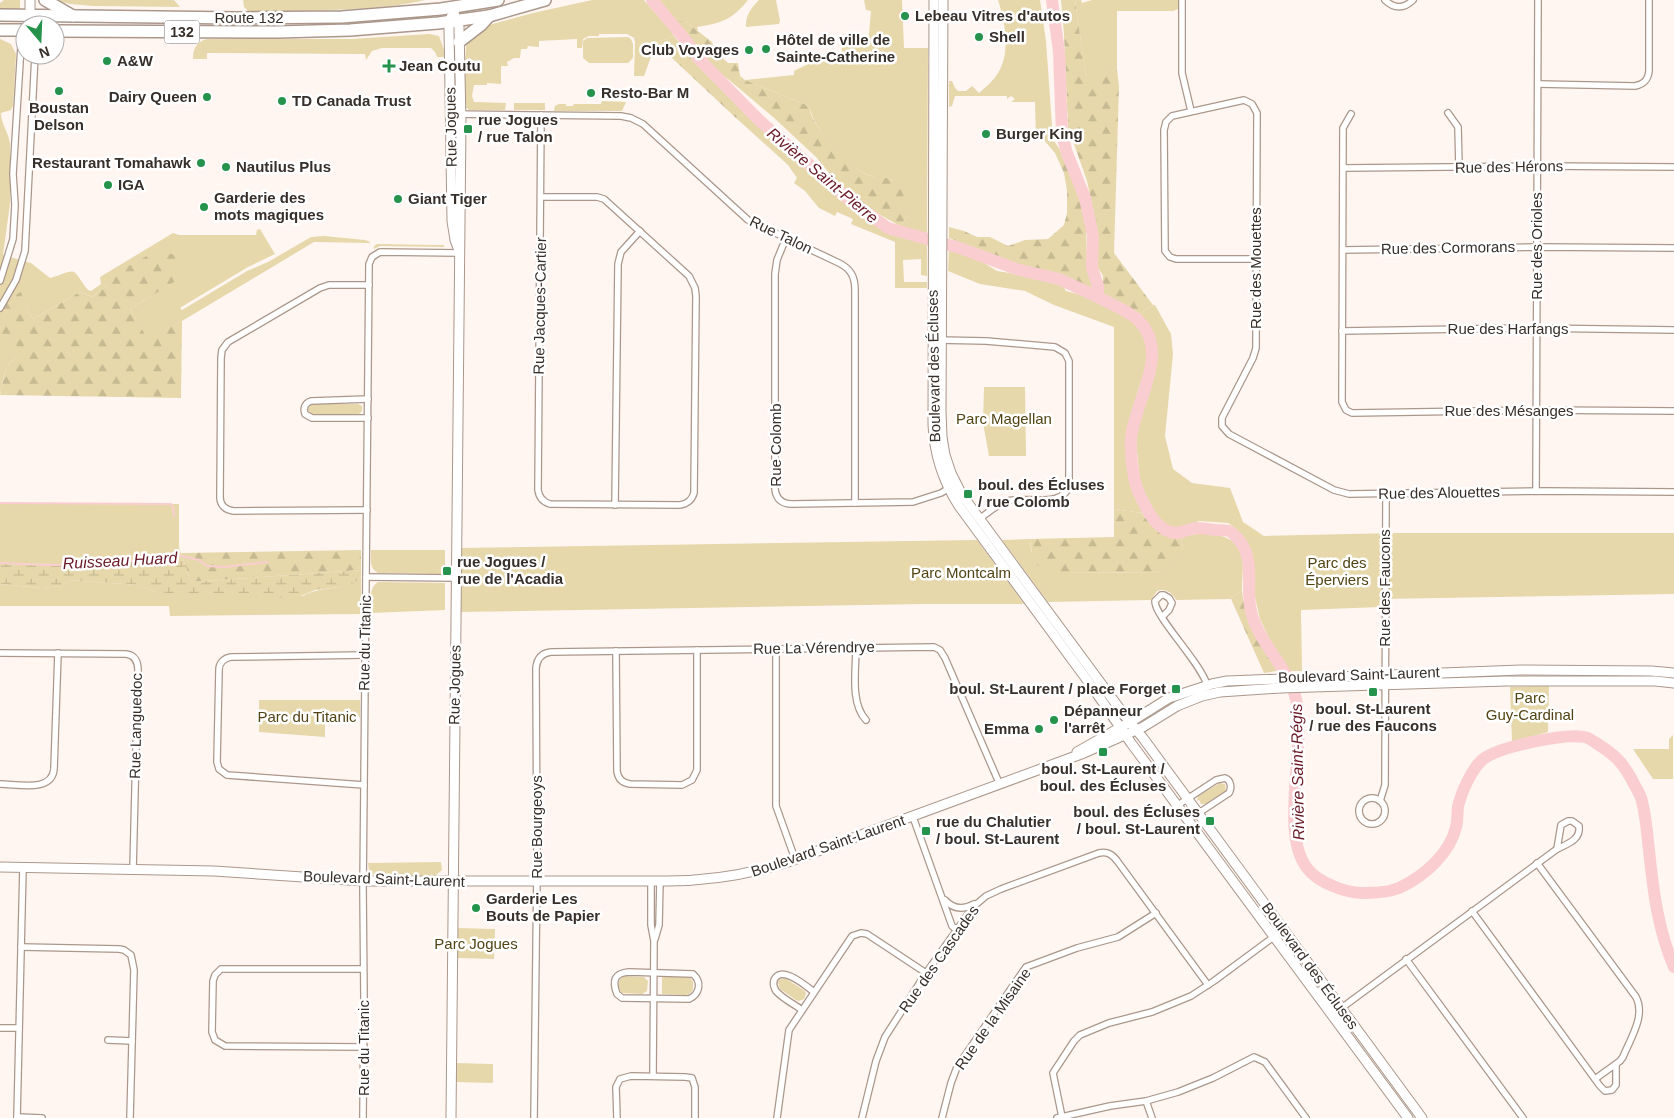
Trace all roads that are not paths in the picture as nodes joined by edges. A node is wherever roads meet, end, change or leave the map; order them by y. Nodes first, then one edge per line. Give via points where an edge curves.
1 (30, 0) edge
2 (45, 0) edge
3 (432, 0) edge
4 (545, 0) edge
5 (934, 0) edge
6 (943, 0) edge
7 (1182, 0) edge
8 (1385, 0) edge
9 (1413, 0) edge
10 (1538, 0) edge
11 (1649, 0) edge
12 (490, 1) edge
13 (452, 4) edge
14 (422, 11) junction
15 (0, 15) edge
16 (30, 15) edge
17 (73, 16) junction
18 (489, 16) junction
19 (65, 17) edge
20 (15, 18) edge
21 (453, 21) junction
22 (0, 30) edge
23 (15, 30) edge
24 (65, 31) edge
25 (459, 42) junction
26 (20, 65) edge
27 (34, 65) edge
28 (1538, 84) junction
29 (1191, 111) junction
30 (1448, 113) dead end
31 (451, 114) junction
32 (461, 114) junction
33 (541, 114) junction
34 (1351, 114) dead end
35 (1538, 166) junction
36 (1459, 167) junction
37 (1674, 167) edge
38 (1343, 168) junction
39 (541, 196) junction
40 (640, 231) junction
41 (938, 234) junction
42 (786, 238) junction
43 (1537, 247) junction
44 (1674, 248) edge
45 (1343, 250) junction
46 (459, 253) junction
47 (1257, 259) junction
48 (0, 280) edge
49 (369, 285) junction
50 (0, 308) edge
51 (1537, 328) junction
52 (1674, 330) edge
53 (1342, 331) junction
54 (937, 340) junction
55 (368, 399) junction
56 (1536, 410) junction
57 (1674, 411) edge
58 (368, 418) junction
59 (1222, 426) joint
60 (953, 486) junction
61 (1536, 491) junction
62 (1674, 492) edge
63 (1386, 494) junction
64 (855, 503) junction
65 (615, 505) junction
66 (367, 510) junction
67 (976, 521) junction
68 (366, 577) junction
69 (456, 578) junction
70 (1162, 617) dead end
71 (856, 648) junction
72 (776, 649) junction
73 (697, 650) junction
74 (616, 651) junction
75 (0, 653) edge
76 (58, 653) junction
77 (365, 655) junction
78 (540, 657) joint
79 (1674, 673) edge
80 (1386, 674) junction
81 (1674, 683) edge
82 (1207, 685) junction
83 (1386, 685) junction
84 (866, 720) dead end
85 (1130, 722) junction
86 (1137, 730) junction
87 (1124, 731) junction
88 (0, 784) edge
89 (364, 785) junction
90 (1000, 785) junction
91 (1188, 798) junction
92 (1380, 801) junction
93 (1178, 805) junction
94 (1198, 814) junction
95 (914, 817) junction
96 (1188, 820) junction
97 (1556, 849) junction
98 (795, 859) junction
99 (1537, 863) junction
100 (0, 867) edge
101 (23, 867) junction
102 (133, 870) junction
103 (363, 881) junction
104 (453, 881) junction
105 (537, 882) junction
106 (655, 882) junction
107 (942, 896) junction
108 (976, 903) junction
109 (1472, 911) junction
110 (1156, 913) junction
111 (957, 930) junction
112 (1283, 930) junction
113 (1274, 936) junction
114 (21, 947) junction
115 (1406, 959) junction
116 (364, 969) junction
117 (654, 972) junction
118 (926, 974) junction
119 (1208, 985) junction
120 (814, 992) junction
121 (654, 998) junction
122 (1341, 1008) junction
123 (802, 1010) junction
124 (1332, 1015) junction
125 (0, 1028) edge
126 (19, 1028) junction
127 (108, 1040) dead end
128 (132, 1041) junction
129 (364, 1047) junction
130 (1616, 1065) junction
131 (653, 1076) junction
132 (1595, 1079) junction
133 (1146, 1101) junction
134 (1060, 1117) edge
135 (17, 1118) edge
136 (42, 1118) edge
137 (130, 1118) edge
138 (363, 1118) edge
139 (451, 1118) edge
140 (534, 1118) edge
141 (616, 1118) edge
142 (695, 1118) edge
143 (777, 1118) edge
144 (862, 1118) edge
145 (942, 1118) edge
146 (1152, 1118) edge
147 (1306, 1118) edge
148 (1408, 1118) edge
149 (1422, 1118) edge
150 (1523, 1118) edge

1 - 16 street
2 - 17 highway
3 - 14 highway
4 - 18 highway, Route 132 / 132
5 - 41 street, Boulevard des Écluses
6 - 41 street, Boulevard des Écluses
7 - 29 street via 1182,73
8 - 9 street via 1398,7
10 - 28 street, Rue des Orioles
11 - 28 street via 1649,71 1644,82 1635,86
12 - 13 highway, Route 132 / 132
13 - 14 highway, Route 132 / 132
13 - 21 street, Rue Jogues
14 - 17 highway, Route 132 / 132 via 295,18
15 - 20 highway, Route 132 / 132
17 - 19 highway, Route 132 / 132
18 - 21 highway, Route 132 / 132
18 - 25 highway
21 - 24 highway, Route 132 / 132 via 301,32
21 - 25 street, Rue Jogues via 459,27
21 - 31 street, Rue Jogues via 449,28
22 - 23 highway
25 - 32 street, Rue Jogues
26 - 48 street via 13,174 14,239
27 - 50 street via 25,251 16,280
28 - 35 street, Rue des Orioles
29 - 47 street, Rue des Mouettes via 1241,100 1256,108
29 - 47 street via 1174,115 1167,120 1164,130 1163,246 1167,254 1176,259
30 - 36 street via 1458,127
31 - 32 street, Rue Talon
31 - 46 street, Rue Jogues via 452,221
32 - 33 street, Rue Talon
32 - 46 street, Rue Jogues
33 - 39 street, Rue Jacques-Cartier
33 - 42 street, Rue Talon via 635,119 745,218
34 - 38 street via 1343,128
35 - 36 street, Rue des Hérons
35 - 37 street, Rue des Hérons
35 - 43 street, Rue des Orioles
36 - 38 street, Rue des Hérons
38 - 45 street
39 - 40 street via 604,199
39 - 65 street, Rue Jacques-Cartier via 538,492 550,504
40 - 65 street via 623,249 619,259
40 - 65 street via 688,276 695,288 694,493 689,502 680,505
41 - 54 street, Boulevard des Écluses
42 - 64 street, Rue Talon via 843,264 855,282
42 - 64 street, Rue Colomb via 775,274 776,492 782,502 789,504
43 - 44 street, Rue des Cormorans
43 - 45 street, Rue des Cormorans
43 - 51 street, Rue des Orioles
45 - 53 street
46 - 49 street, Rue du Titanic via 378,253 370,260
46 - 69 street, Rue Jogues
47 - 59 street, Rue des Mouettes via 1255,351 1223,415
49 - 55 street, Rue du Titanic
49 - 66 street via 323,286 228,342 223,347 221,358 220,500 224,507 234,511
51 - 52 street, Rue des Harfangs
51 - 53 street, Rue des Harfangs
51 - 56 street, Rue des Orioles
53 - 56 street, Rue des Mésanges via 1342,402 1344,409 1352,413
54 - 60 street, Boulevard des Écluses via 943,444
54 - 67 street via 1055,348 1063,351 1069,361 1067,491 1058,498 1009,501
55 - 58 street, Rue du Titanic
55 - 58 street via 311,401 304,409 305,414 312,418
56 - 57 street, Rue des Mésanges
56 - 61 street, Rue des Orioles
58 - 66 street, Rue du Titanic
59 - 63 street, Rue des Alouettes via 1229,434 1338,492
60 - 64 street, Rue Colomb via 916,502
60 - 67 street, Boulevard des Écluses
61 - 62 street, Rue des Alouettes
61 - 63 street, Rue des Alouettes
63 - 80 street, Rue des Faucons
66 - 68 street, Rue du Titanic
67 - 85 street, Boulevard des Écluses
67 - 87 street, Boulevard des Écluses
68 - 69 street
68 - 77 street, Rue du Titanic
69 - 104 street, Rue Jogues
70 - 82 street via 1201,670
71 - 72 street, Rue La Vérendrye
71 - 84 street via 856,703
71 - 90 street, Rue La Vérendrye via 930,646 940,650
72 - 73 street, Rue La Vérendrye
72 - 98 street via 776,806
73 - 74 street, Rue La Vérendrye
73 - 74 street via 697,770 692,780 682,785 630,784 618,778
74 - 78 street, Rue La Vérendrye via 548,652
75 - 76 street, Rue Languedoc
76 - 88 street via 52,777 41,785
76 - 102 street, Rue Languedoc via 128,654 137,663
77 - 89 street, Rue du Titanic
77 - 89 street via 231,656 222,661 218,670 217,762 227,774
78 - 105 street, Rue Bourgeoys via 536,668
79 - 80 street, Boulevard Saint-Laurent via 1521,670
80 - 82 street, Boulevard Saint-Laurent via 1227,681
80 - 83 street, Rue des Faucons
81 - 83 street, Boulevard Saint-Laurent via 1541,680
82 - 85 street, Boulevard Saint-Laurent via 1170,698
83 - 86 street, Boulevard Saint-Laurent via 1235,690 1202,696 1177,706
83 - 92 street, Rue des Faucons via 1386,785
85 - 86 street, Boulevard des Écluses
85 - 87 street, Boulevard Saint-Laurent
86 - 87 street, Boulevard Saint-Laurent
86 - 91 street, Boulevard des Écluses
87 - 90 street, Boulevard Saint-Laurent via 1084,753
87 - 93 street, Boulevard des Écluses
89 - 103 street, Rue du Titanic
90 - 95 street, Boulevard Saint-Laurent
91 - 93 street
91 - 94 street, Boulevard des Écluses
91 - 94 street via 1216,780 1229,780 1229,793
92 - 92 street, Rue des Faucons via 1372,798 1360,804 1359,813 1363,820 1370,824 1382,819 1385,812
93 - 96 street, Boulevard des Écluses
94 - 96 street
94 - 112 street, Boulevard des Écluses
95 - 98 street, Boulevard Saint-Laurent
95 - 107 street
96 - 113 street, Boulevard des Écluses
97 - 97 street via 1576,839 1579,826 1576,823 1568,821 1561,826
97 - 99 street
98 - 106 street, Boulevard Saint-Laurent via 736,876
99 - 109 street
99 - 130 street via 1638,1001 1639,1018 1623,1057
100 - 101 street, Boulevard Saint-Laurent
101 - 102 street, Boulevard Saint-Laurent
101 - 114 street
102 - 103 street, Boulevard Saint-Laurent via 214,871
103 - 104 street, Boulevard Saint-Laurent
103 - 116 street, Rue du Titanic
104 - 105 street, Boulevard Saint-Laurent
104 - 139 street, Rue Jogues
105 - 106 street, Boulevard Saint-Laurent
105 - 140 street, Rue Bourgeoys
106 - 117 street via 659,925 654,941
107 - 108 street via 955,908
107 - 111 street via 952,926
108 - 110 street, Rue des Cascades via 1001,889 1099,853 1114,857
108 - 111 street, Rue des Cascades
109 - 115 street
109 - 132 street
110 - 119 street
110 - 145 street, Rue de la Misaine via 1118,937 1026,967 957,1067
111 - 118 street, Rue des Cascades
112 - 113 street
112 - 122 street, Boulevard des Écluses
113 - 119 street
113 - 124 street, Boulevard des Écluses
114 - 126 street
114 - 128 street via 119,949 128,952 134,964
115 - 122 street
115 - 150 street
116 - 129 street, Rue du Titanic
116 - 129 street via 221,969 213,981 212,1032 215,1040 224,1046
117 - 121 street
117 - 121 street via 623,972 615,982 619,997
117 - 121 street via 693,974 698,986 696,994 689,999
118 - 120 street via 870,935 861,933 849,940
118 - 144 street, Rue des Cascades via 885,1037
119 - 134 street via 1163,1008 1109,1022 1076,1039 1053,1073
120 - 123 street
120 - 123 street via 787,974 775,979 776,991
121 - 131 street
122 - 124 street
122 - 149 street, Boulevard des Écluses
123 - 143 street via 788,1034
124 - 148 street, Boulevard des Écluses
125 - 126 street
126 - 135 street
127 - 128 street
128 - 137 street
129 - 138 street, Rue du Titanic
130 - 132 street
130 - 132 street via 1617,1080 1612,1090 1605,1091
131 - 141 street via 626,1076 618,1080
131 - 142 street via 692,1078
133 - 134 street
133 - 146 street
133 - 147 street via 1194,1086 1254,1057 1265,1062
135 - 136 street

